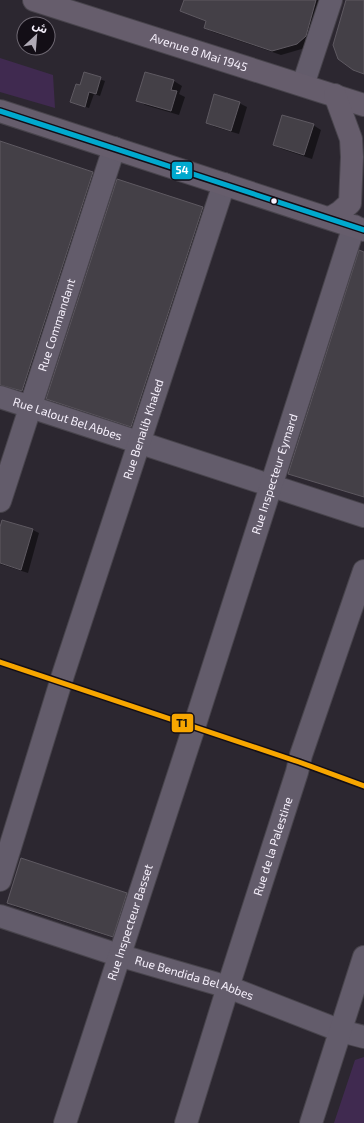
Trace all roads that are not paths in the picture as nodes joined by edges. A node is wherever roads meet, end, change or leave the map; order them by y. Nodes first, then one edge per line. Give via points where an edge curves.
1 (34, 0) edge
2 (331, 0) edge
3 (303, 85) junction
4 (335, 96) junction
5 (364, 105) edge
6 (1, 116) edge
7 (114, 148) junction
8 (224, 184) junction
9 (364, 184) edge
10 (350, 203) junction
11 (330, 218) junction
12 (359, 228) edge
13 (0, 397) edge
14 (30, 407) junction
15 (140, 442) junction
16 (271, 486) junction
17 (0, 501) edge
18 (364, 516) edge
19 (364, 571) edge
20 (196, 721) joint
21 (0, 880) edge
22 (0, 916) edge
23 (118, 955) junction
24 (364, 957) edge
25 (228, 987) junction
26 (341, 1031) junction
27 (364, 1037) edge
28 (64, 1123) edge
29 (186, 1123) edge
30 (311, 1123) edge

1 - 3 main road, Avenue 8 Mai 1945
2 - 3 street
3 - 4 main road, Avenue 8 Mai 1945
4 - 5 main road, Avenue 8 Mai 1945
4 - 10 main road via 351,139
6 - 7 main road
7 - 8 main road
7 - 14 street, Rue Commandant
8 - 11 main road
8 - 15 street, Rue Benalib Khaled
9 - 10 main road
10 - 11 main road
11 - 12 main road
12 - 16 street, Rue Inspecteur Eymard
13 - 14 street, Rue Lalout Bel Abbes
14 - 15 street, Rue Lalout Bel Abbes
14 - 17 street, Rue Commandant
15 - 16 street, Rue Lalout Bel Abbes
15 - 21 street, Rue Benalib Khaled via 63,675
16 - 18 street, Rue Lalout Bel Abbes
16 - 20 street, Rue Inspecteur Eymard
19 - 25 street, Rue de la Palestine via 301,755
20 - 23 street, Rue Inspecteur Basset
22 - 23 street, Rue Bendida Bel Abbes
23 - 25 street, Rue Bendida Bel Abbes
23 - 28 street, Rue Inspecteur Basset
24 - 26 street
25 - 26 street, Rue Bendida Bel Abbes
25 - 29 street, Rue de la Palestine
26 - 27 street, Rue Bendida Bel Abbes
26 - 30 street

